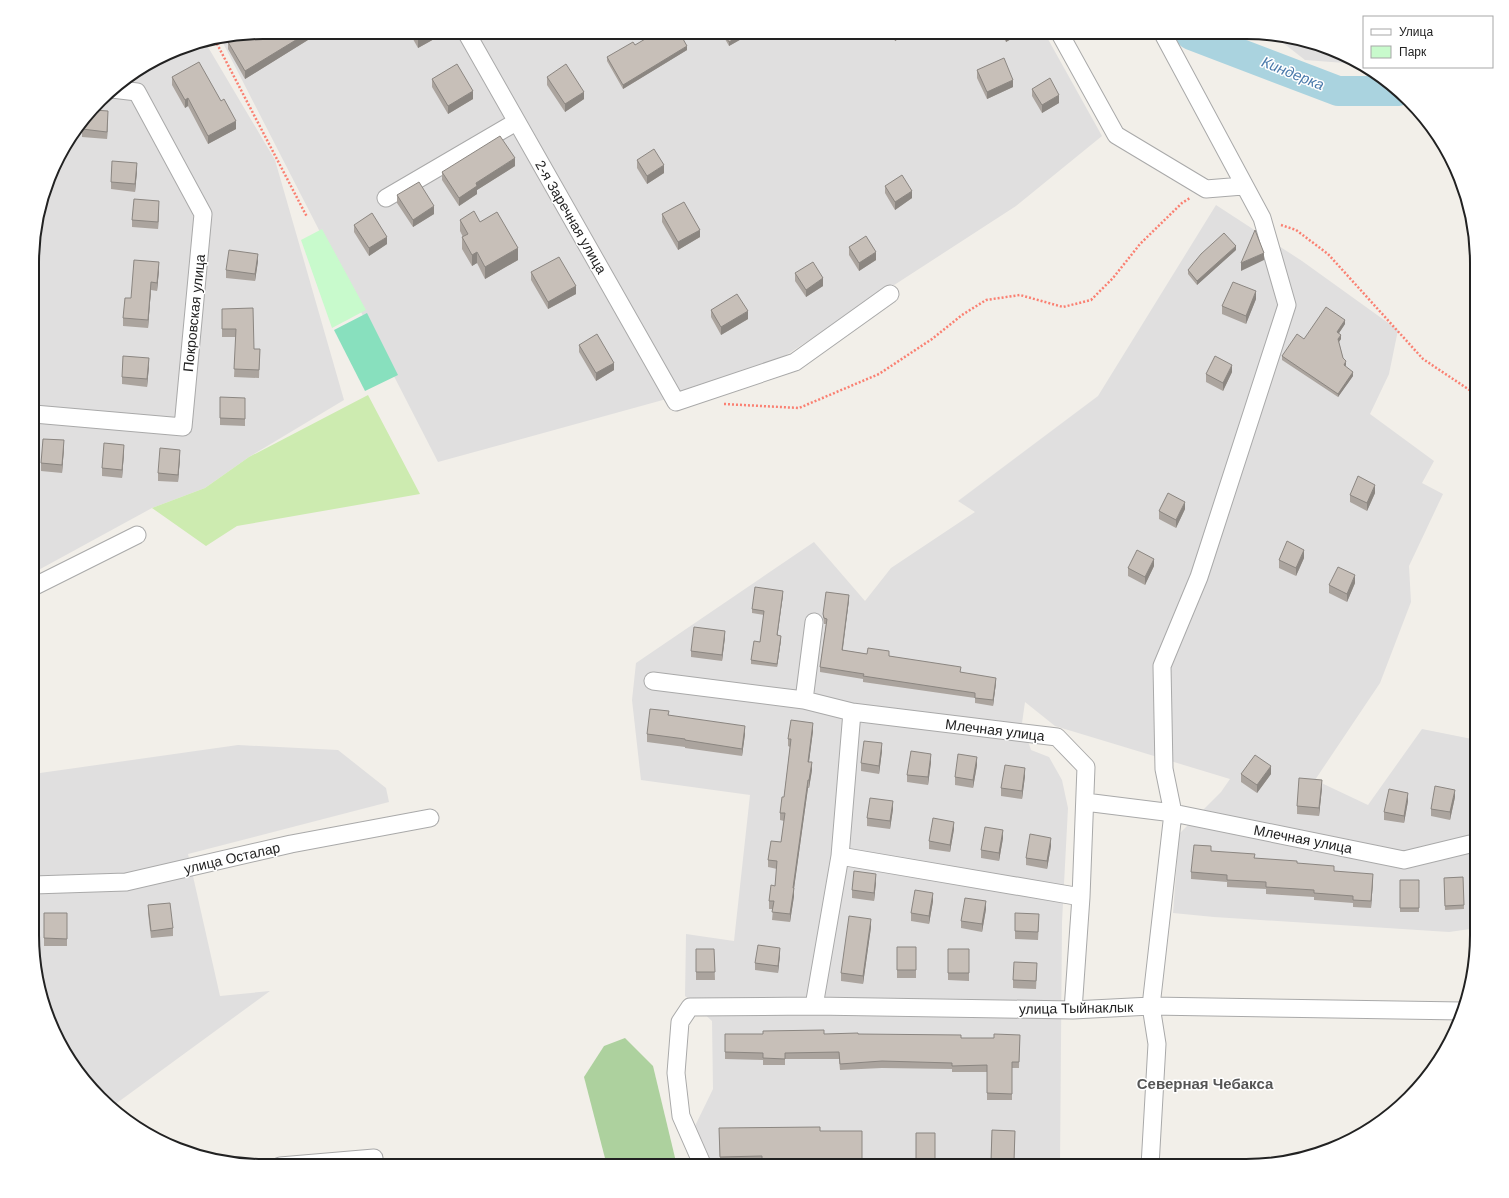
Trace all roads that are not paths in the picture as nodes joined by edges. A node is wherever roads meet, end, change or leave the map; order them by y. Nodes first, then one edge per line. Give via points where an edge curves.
1 (470, 39) edge
2 (1063, 39) edge
3 (1166, 39) edge
4 (121, 90) edge
5 (516, 122) junction
6 (1243, 186) junction
7 (386, 198) dead end
8 (890, 294) dead end
9 (39, 414) edge
10 (137, 535) dead end
11 (39, 584) edge
12 (814, 622) dead end
13 (653, 681) dead end
14 (804, 700) junction
15 (852, 712) junction
16 (1085, 802) junction
17 (1173, 813) junction
18 (430, 818) dead end
19 (1470, 844) edge
20 (840, 856) junction
21 (39, 885) edge
22 (1081, 897) junction
23 (814, 1006) junction
24 (1151, 1006) junction
25 (1073, 1010) junction
26 (1457, 1011) edge
27 (374, 1158) dead end
28 (362, 1159) edge
29 (700, 1159) edge
30 (1150, 1159) edge

1 - 5 street, 2-я Заречная улица
2 - 6 street via 1116,135 1206,189
3 - 6 street
4 - 9 street, Покровская улица via 137,92 204,214 183,427
5 - 7 street
5 - 8 street, 2-я Заречная улица via 676,402 795,362
6 - 17 street via 1262,218 1287,304 1199,578 1162,666 1164,769
10 - 11 street
12 - 14 street
13 - 14 street, Млечная улица
14 - 15 street, Млечная улица
15 - 16 street, Млечная улица via 1057,737 1086,767
15 - 20 street
16 - 17 street, Млечная улица
16 - 22 street
17 - 19 street, Млечная улица via 1404,860
17 - 24 street
18 - 21 street, улица Осталар via 291,844 126,882
20 - 22 street
20 - 23 street
22 - 25 street
23 - 25 street, улица Тыйнаклык
23 - 29 street, улица Тыйнаклык via 690,1007 680,1022 676,1073 681,1116
24 - 25 street, улица Тыйнаклык
24 - 26 street, улица Тыйнаклык
24 - 30 street via 1157,1044
27 - 28 street

